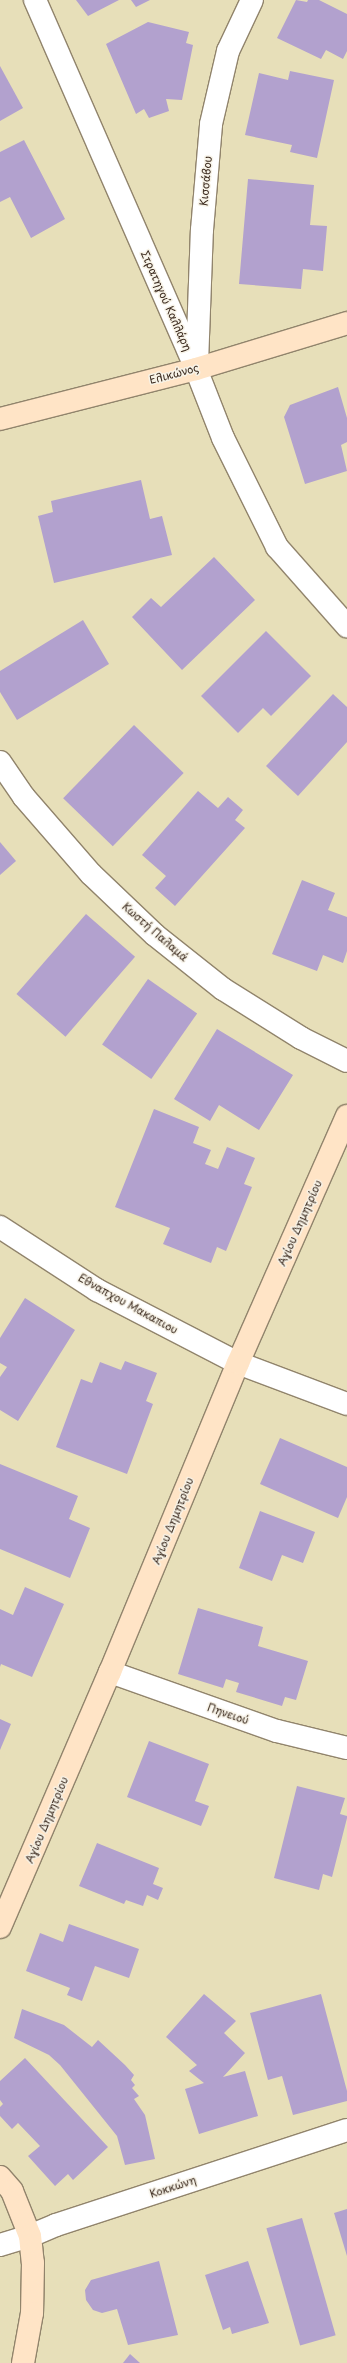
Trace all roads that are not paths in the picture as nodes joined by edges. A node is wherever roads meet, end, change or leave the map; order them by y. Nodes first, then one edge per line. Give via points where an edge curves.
1 (35, 0) edge
2 (252, 0) edge
3 (347, 323) edge
4 (196, 369) junction
5 (0, 419) edge
6 (347, 626) edge
7 (0, 762) edge
8 (347, 1061) edge
9 (347, 1116) edge
10 (0, 1226) edge
11 (238, 1363) junction
12 (347, 1404) edge
13 (110, 1672) junction
14 (347, 1748) edge
15 (0, 1927) edge
16 (347, 2130) edge
17 (0, 2177) edge
18 (30, 2236) junction
19 (0, 2245) edge
20 (23, 2363) edge

1 - 4 street, Στρατηγού Καλλάρη
2 - 4 street, Κισσάβου via 228,51 211,124 202,230
3 - 4 street, Ελικώνος
4 - 5 street, Ελικώνος
4 - 6 street, Στρατηγού Καλλάρη via 223,438 277,547
7 - 8 street, Κωστή Παλαμά via 24,797 91,874 156,935 223,988 301,1038
9 - 11 street, Αγίου Δημητρίου
10 - 11 street, Εθναπχου Μακαπιου via 98,1290
11 - 12 street, Εθναπχου Μακαπιου
11 - 13 street, Αγίου Δημητρίου
13 - 14 street, Πηνειού via 277,1731
13 - 15 street, Αγίου Δημητρίου
16 - 18 street, Κοκκώνη
17 - 18 street via 12,2191
18 - 19 street, Κοκκώνη
18 - 20 street via 33,2263 32,2313

